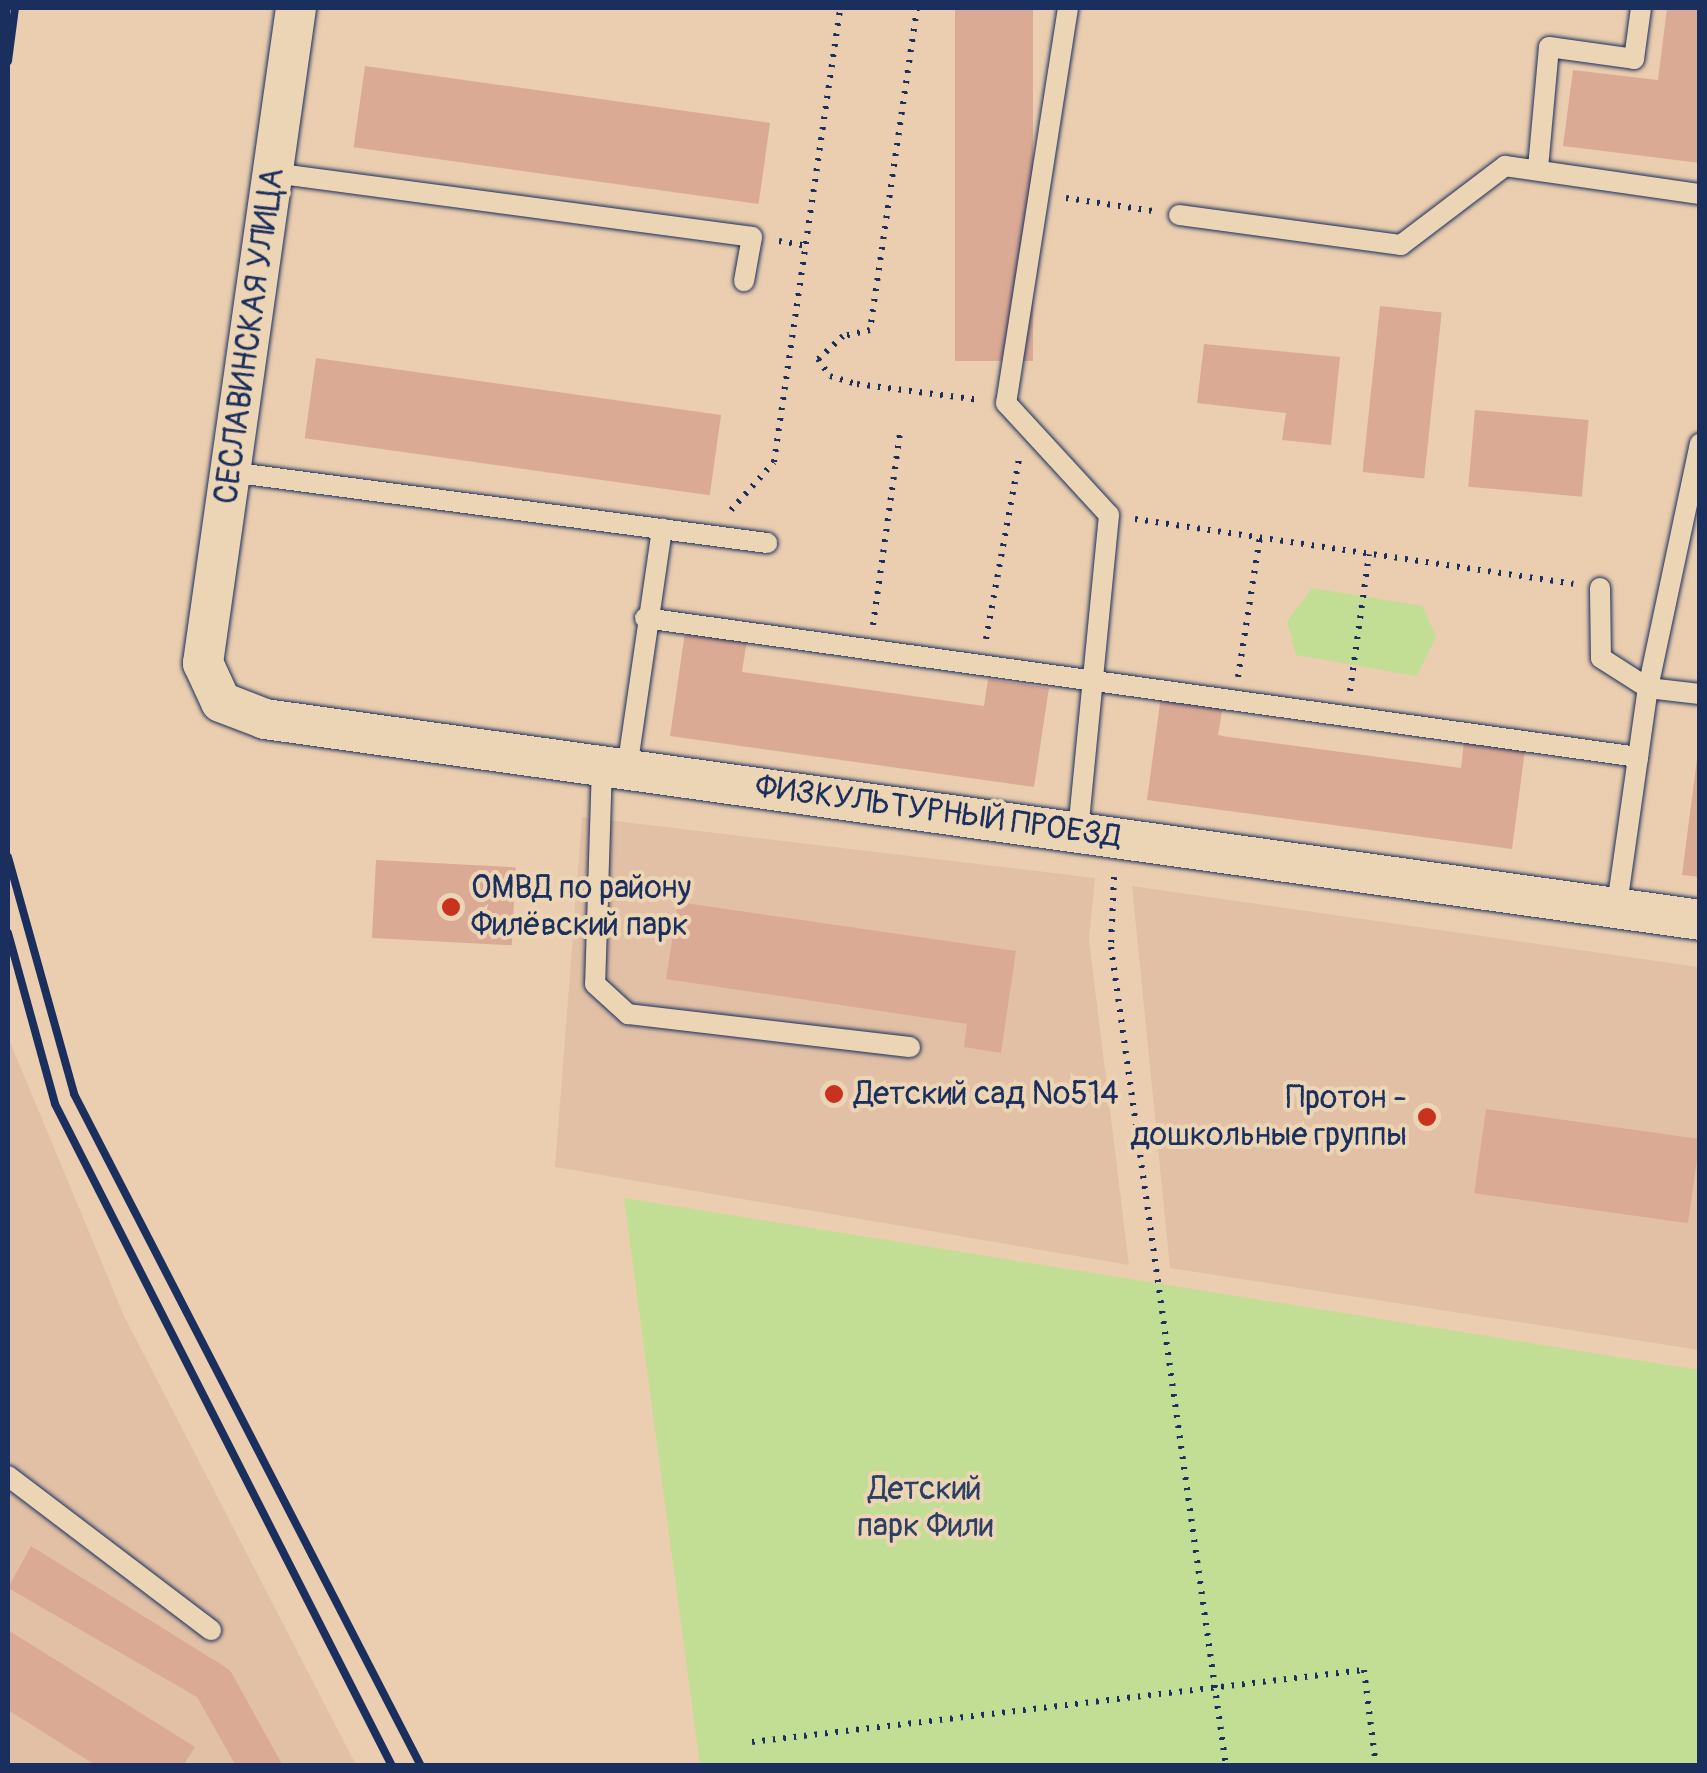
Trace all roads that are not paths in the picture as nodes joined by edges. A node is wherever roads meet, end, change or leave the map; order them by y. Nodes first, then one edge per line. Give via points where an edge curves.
1 (296, 8) edge
2 (1068, 8) edge
3 (1641, 8) edge
4 (1538, 168) junction
5 (273, 173) junction
6 (1700, 194) edge
7 (1179, 215) road end
8 (744, 280) dead end
9 (1700, 443) edge
10 (230, 472) junction
11 (662, 529) junction
12 (767, 544) dead end
13 (1600, 588) road end
14 (645, 618) junction
15 (203, 664) joint
16 (1093, 674) junction
17 (1648, 688) junction
18 (1700, 694) edge
19 (1638, 757) junction
20 (615, 767) junction
21 (1097, 834) junction
22 (1617, 905) junction
23 (1700, 920) edge
24 (910, 1047) dead end
25 (8, 1476) edge
26 (211, 1630) dead end

1 - 5 street, СЕСЛАВИНСКАЯ УЛИЦА
2 - 16 lane via 1006,404 1109,515
3 - 4 lane via 1634,59 1550,47
4 - 6 lane
4 - 7 lane via 1505,166 1401,245
5 - 8 lane via 752,237
5 - 10 street, СЕСЛАВИНСКАЯ УЛИЦА
9 - 17 lane
10 - 11 lane
10 - 15 street, СЕСЛАВИНСКАЯ УЛИЦА
11 - 12 lane
11 - 14 lane
13 - 17 lane via 1600,658
14 - 16 lane
14 - 20 lane
15 - 20 street, ФИЗКУЛЬТУРНЫЙ ПРОЕЗД via 220,702 266,719
16 - 19 lane
16 - 21 lane
17 - 18 lane
17 - 19 lane
19 - 22 lane
20 - 21 street, ФИЗКУЛЬТУРНЫЙ ПРОЕЗД
20 - 24 lane via 594,984 628,1014
21 - 22 street, ФИЗКУЛЬТУРНЫЙ ПРОЕЗД
22 - 23 street, ФИЗКУЛЬТУРНЫЙ ПРОЕЗД
25 - 26 lane

